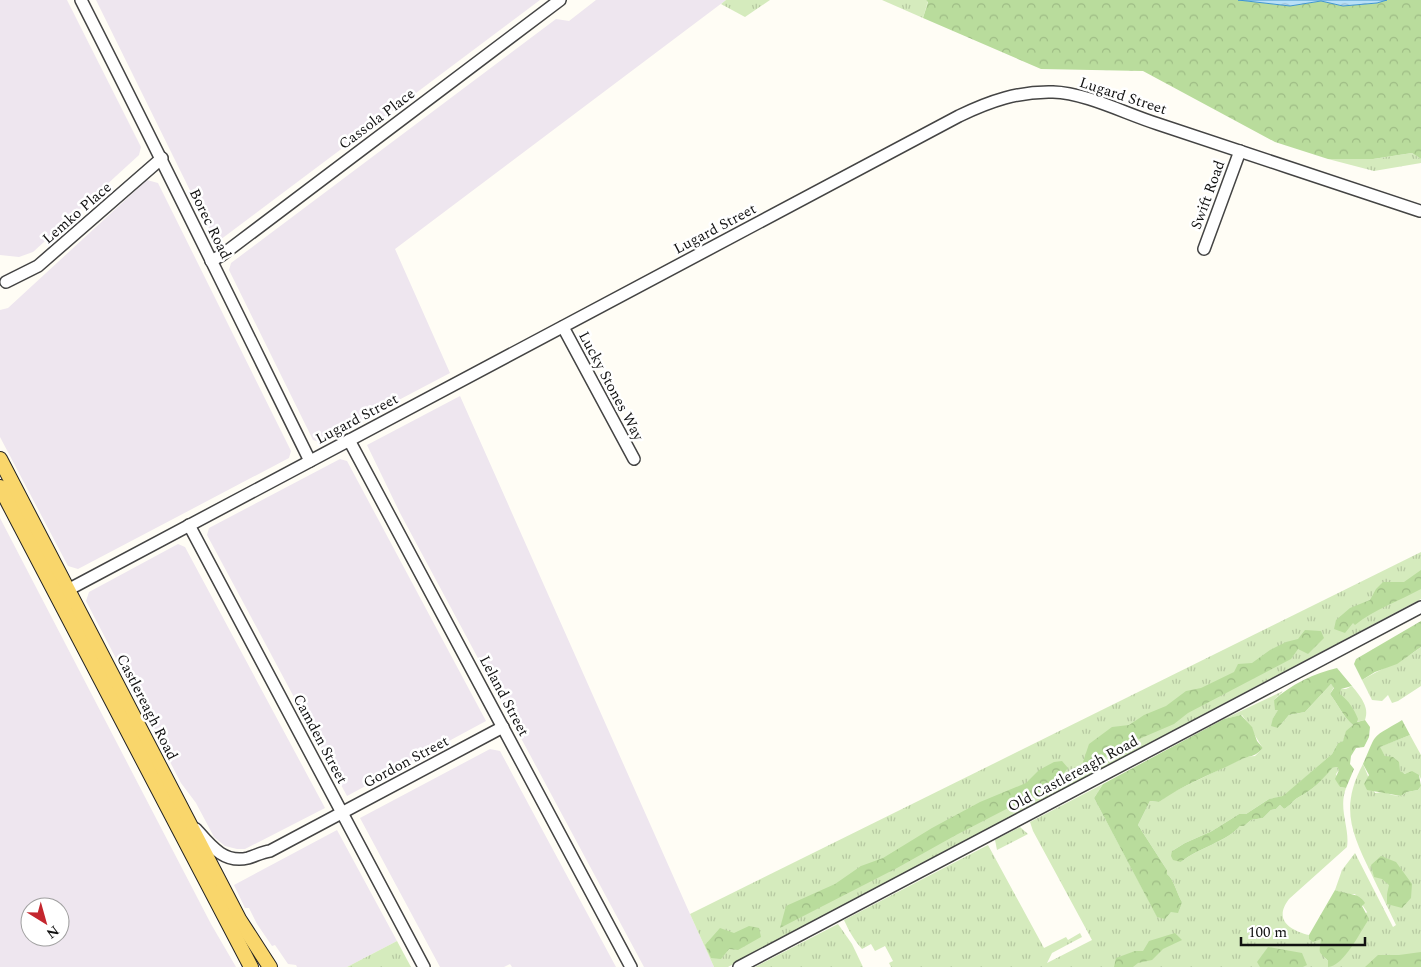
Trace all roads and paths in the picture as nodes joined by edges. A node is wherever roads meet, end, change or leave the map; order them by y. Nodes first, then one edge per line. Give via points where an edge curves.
1 (81, 0) edge
2 (560, 0) edge
3 (1240, 151) junction
4 (162, 158) junction
5 (1420, 211) edge
6 (1204, 250) dead end
7 (211, 261) junction
8 (6, 282) dead end
9 (562, 327) junction
10 (350, 440) junction
11 (0, 459) edge
12 (634, 459) dead end
13 (310, 461) junction
14 (0, 487) edge
15 (189, 525) junction
16 (63, 593) junction
17 (1421, 607) edge
18 (503, 727) junction
19 (342, 813) junction
20 (184, 814) junction
21 (251, 967) edge
22 (270, 967) edge
23 (424, 967) edge
24 (631, 967) edge
25 (739, 967) edge

1 - 4 street, Borec Road
2 - 7 street, Cassola Place
3 - 5 street, Lugard Street
3 - 6 street, Swift Road
3 - 9 street, Lugard Street via 1079,96 1033,92 1008,96 959,116
4 - 7 street, Borec Road
4 - 8 street, Lemko Place via 38,266
7 - 13 street, Borec Road
9 - 10 street, Lugard Street
9 - 12 street, Lucky Stones Way
10 - 13 street, Lugard Street
10 - 18 street, Leland Street
11 - 16 main road, Castlereagh Road
13 - 15 street, Lugard Street
14 - 16 main road, Castlereagh Road
15 - 16 street, Lugard Street
15 - 19 street, Camden Street
16 - 20 main road, Castlereagh Road
16 - 21 main road, Castlereagh Road
17 - 25 street, Old Castlereagh Road
18 - 19 street, Gordon Street
18 - 24 street, Leland Street
19 - 20 street, Gordon Street via 270,851 237,860 224,856
19 - 23 street, Camden Street
20 - 22 main road, Castlereagh Road via 243,925

